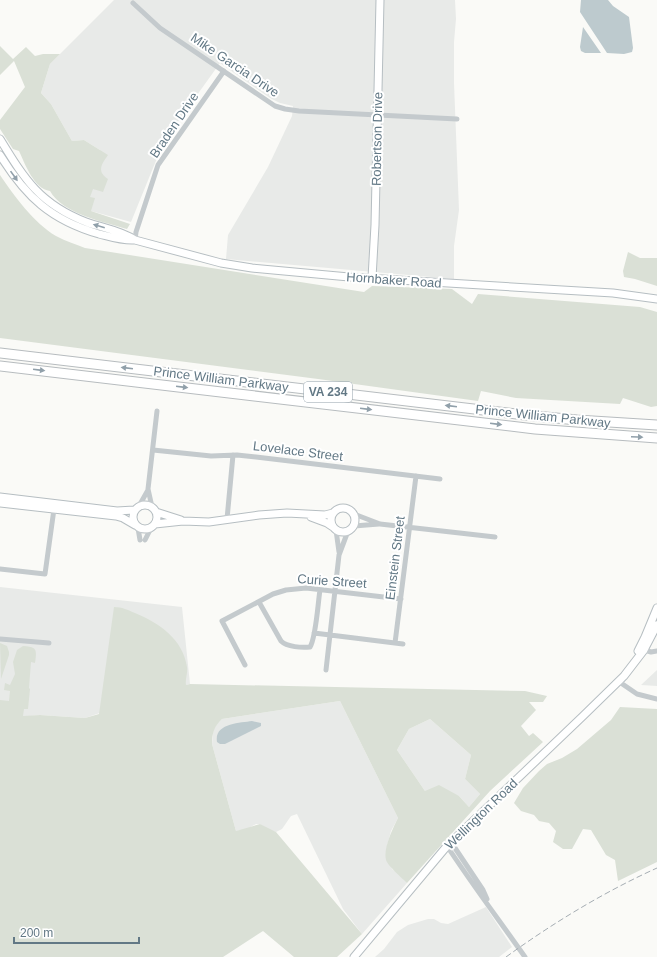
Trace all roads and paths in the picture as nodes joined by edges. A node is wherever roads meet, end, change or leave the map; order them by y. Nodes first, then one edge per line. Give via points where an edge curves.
1 (380, 0) edge
2 (134, 2) dead end
3 (224, 71) junction
4 (376, 116) junction
5 (458, 119) dead end
6 (0, 139) edge
7 (0, 155) edge
8 (135, 240) junction
9 (372, 278) junction
10 (657, 299) edge
11 (0, 353) edge
12 (0, 366) edge
13 (157, 411) dead end
14 (657, 426) edge
15 (657, 438) edge
16 (153, 450) junction
17 (234, 455) junction
18 (416, 476) junction
19 (440, 479) dead end
20 (148, 489) junction
21 (0, 498) edge
22 (0, 503) edge
23 (137, 508) junction
24 (54, 509) junction
25 (154, 509) junction
26 (333, 513) junction
27 (304, 514) junction
28 (354, 514) junction
29 (227, 520) junction
30 (183, 521) junction
31 (380, 524) junction
32 (136, 526) junction
33 (153, 526) junction
34 (354, 526) junction
35 (410, 527) junction
36 (335, 529) junction
37 (348, 531) junction
38 (495, 537) dead end
39 (339, 555) junction
40 (0, 569) edge
41 (320, 590) junction
42 (335, 592) junction
43 (401, 599) junction
44 (259, 602) junction
45 (657, 608) edge
46 (657, 625) edge
47 (314, 633) junction
48 (330, 635) junction
49 (0, 639) edge
50 (48, 643) dead end
51 (396, 643) junction
52 (403, 644) dead end
53 (642, 649) junction
54 (657, 651) edge
55 (245, 665) dead end
56 (326, 670) dead end
57 (618, 682) junction
58 (657, 699) edge
59 (449, 844) junction
60 (354, 957) edge
61 (525, 957) edge

1 - 4 main road, Robertson Drive
2 - 3 street, Mike Garcia Drive via 160,28
3 - 4 street, Mike Garcia Drive via 264,100 285,109
3 - 8 street, Braden Drive via 158,166
4 - 5 street, Mike Garcia Drive
4 - 9 main road, Robertson Drive
8 -> 6 main road, Hornbaker Road via 126,234 75,218 48,201 16,167
7 -> 8 main road, Hornbaker Road via 24,190 53,215 97,233 125,241
8 - 9 main road, Hornbaker Road via 234,266
9 - 10 main road, Hornbaker Road via 630,294
14 -> 11 highway, Prince William Parkway / VA 234 via 525,415
12 -> 15 highway, Prince William Parkway / VA 234 via 535,428
13 - 16 street
16 - 17 street, Lovelace Street via 211,456
16 - 20 street
17 - 18 street, Lovelace Street
17 - 29 street
18 - 19 street, Lovelace Street
18 - 35 street, Einstein Street
20 - 23 street
20 - 25 street
21 - 23 main road via 117,511
22 - 24 main road
23 - 25 main road via 144,505
23 - 32 main road via 132,518
24 - 32 main road via 116,516
24 - 40 street via 45,574
25 - 30 main road
25 - 33 main road via 157,518
26 - 27 main road
26 - 28 main road via 336,509 344,507
26 - 36 main road via 331,520
27 - 29 main road via 280,513
27 - 36 main road
28 - 31 street
28 - 34 main road
29 - 30 main road
30 - 33 main road
31 - 34 street
31 - 35 street
32 - 33 main road via 146,530
32 - 33 street via 143,540
34 - 37 main road
35 - 38 street
35 - 43 street, Einstein Street
36 - 37 main road
36 - 39 street
37 - 39 street
39 - 42 street
41 - 42 street, Curie Street
41 - 44 street, Curie Street via 286,590
41 - 47 street
42 - 43 street, Curie Street
42 - 48 street
43 - 51 street, Einstein Street
44 - 47 street via 275,634 284,644 310,647
44 - 55 street, Curie Street via 222,621
45 - 53 main road, Wellington Road
46 - 53 main road, Wellington Road
47 - 48 street
48 - 51 street
48 - 56 street
49 - 50 street
51 - 52 street
53 - 54 street
53 - 57 main road, Wellington Road
57 - 58 street via 637,694
57 - 59 main road, Wellington Road
59 - 60 main road, Wellington Road
59 - 61 street via 483,890 488,902

